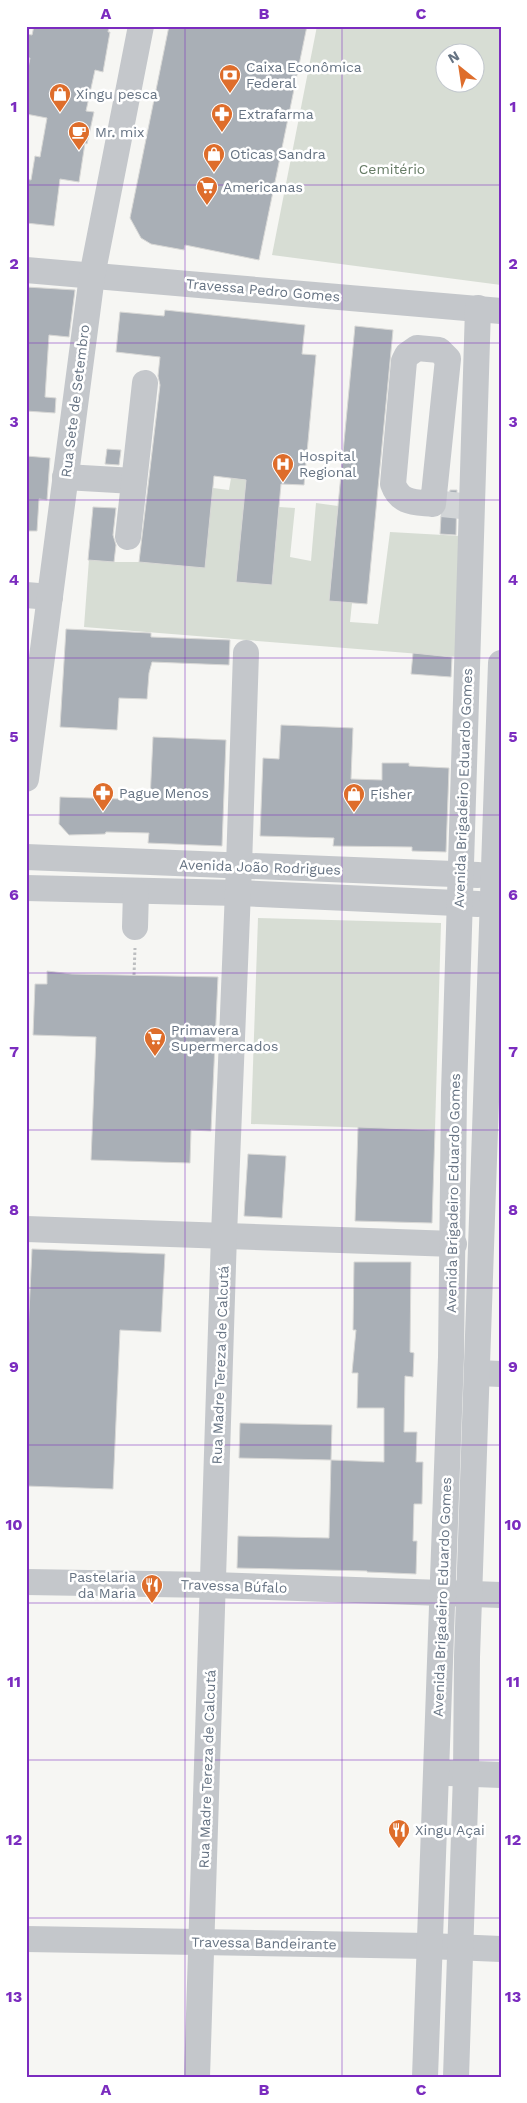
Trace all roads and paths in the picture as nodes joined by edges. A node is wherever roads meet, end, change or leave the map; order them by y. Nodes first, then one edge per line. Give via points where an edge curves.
1 (140, 26) edge
2 (26, 270) edge
3 (92, 276) junction
4 (489, 310) edge
5 (146, 383) dead end
6 (65, 477) junction
7 (134, 481) junction
8 (452, 505) junction
9 (128, 538) dead end
10 (38, 596) edge
11 (246, 653) dead end
12 (501, 663) edge
13 (465, 739) junction
14 (498, 741) junction
15 (26, 779) edge
16 (26, 857) edge
17 (240, 866) junction
18 (406, 872) junction
19 (461, 874) junction
20 (494, 876) junction
21 (26, 888) edge
22 (136, 891) junction
23 (238, 893) junction
24 (403, 900) junction
25 (460, 903) junction
26 (493, 904) junction
27 (135, 927) joint
28 (134, 975) dead end
29 (454, 1093) junction
30 (487, 1098) junction
31 (26, 1229) edge
32 (224, 1235) junction
33 (454, 1244) junction
34 (451, 1357) junction
35 (485, 1368) edge
36 (26, 1582) edge
37 (213, 1585) junction
38 (441, 1593) junction
39 (470, 1594) junction
40 (501, 1595) edge
41 (439, 1657) junction
42 (467, 1657) junction
43 (436, 1773) junction
44 (466, 1774) junction
45 (501, 1775) edge
46 (26, 1939) edge
47 (202, 1942) junction
48 (429, 1946) junction
49 (460, 1947) junction
50 (501, 1949) edge
51 (197, 2077) edge
52 (425, 2077) edge
53 (456, 2077) edge

1 - 3 street, Rua Sete de Setembro
2 - 3 street, Travessa Pedro Gomes
3 - 4 street, Travessa Pedro Gomes
3 - 6 street, Rua Sete de Setembro
4 - 8 street, Avenida Brigadeiro Eduardo Gomes
5 - 7 street
6 - 7 street
6 - 10 street, Rua Sete de Setembro
7 - 9 street
8 - 8 street via 406,501 393,484 404,361 417,348 439,350 448,359
8 - 13 street, Avenida Brigadeiro Eduardo Gomes
10 - 15 street, Rua Sete de Setembro
11 - 17 street, Rua Madre Tereza de Calcutá
12 - 14 street, Avenida Brigadeiro Eduardo Gomes
13 - 14 street
13 - 19 street, Avenida Brigadeiro Eduardo Gomes
14 - 20 street, Avenida Brigadeiro Eduardo Gomes
16 - 17 street, Avenida João Rodrigues
17 - 18 street, Avenida João Rodrigues
17 - 23 street, Rua Madre Tereza de Calcutá
18 - 19 street, Avenida João Rodrigues
18 - 24 street
19 - 20 street, Avenida João Rodrigues
19 - 25 street, Avenida Brigadeiro Eduardo Gomes
20 - 26 street, Avenida Brigadeiro Eduardo Gomes
21 - 22 street, Avenida João Rodrigues
22 - 23 street, Avenida João Rodrigues
22 - 27 street
23 - 24 street, Avenida João Rodrigues
23 - 32 street, Rua Madre Tereza de Calcutá
24 - 25 street, Avenida João Rodrigues
25 - 26 street, Avenida João Rodrigues
25 - 29 street, Avenida Brigadeiro Eduardo Gomes
26 - 30 street, Avenida Brigadeiro Eduardo Gomes
27 - 28 path
29 - 30 street
29 - 33 street, Avenida Brigadeiro Eduardo Gomes
30 - 35 street, Avenida Brigadeiro Eduardo Gomes
31 - 32 street
32 - 33 street
32 - 37 street, Rua Madre Tereza de Calcutá
33 - 34 street, Avenida Brigadeiro Eduardo Gomes
34 - 35 street
34 - 38 street, Avenida Brigadeiro Eduardo Gomes
35 - 39 street, Avenida Brigadeiro Eduardo Gomes
36 - 37 street, Travessa Búfalo
37 - 38 street, Travessa Búfalo
37 - 47 street, Rua Madre Tereza de Calcutá
38 - 39 street, Travessa Búfalo
38 - 41 street, Avenida Brigadeiro Eduardo Gomes
39 - 40 street, Travessa Búfalo
39 - 42 street, Avenida Brigadeiro Eduardo Gomes
41 - 42 street
41 - 43 street, Avenida Brigadeiro Eduardo Gomes
42 - 44 street, Avenida Brigadeiro Eduardo Gomes
43 - 44 street
43 - 48 street, Avenida Brigadeiro Eduardo Gomes
44 - 45 street
44 - 49 street, Avenida Brigadeiro Eduardo Gomes
46 - 47 street, Travessa Bandeirante
47 - 48 street, Travessa Bandeirante
47 - 51 street, Rua Madre Tereza de Calcutá
48 - 49 street, Travessa Bandeirante
48 - 52 street, Avenida Brigadeiro Eduardo Gomes
49 - 50 street, Travessa Bandeirante
49 - 53 street, Avenida Brigadeiro Eduardo Gomes

